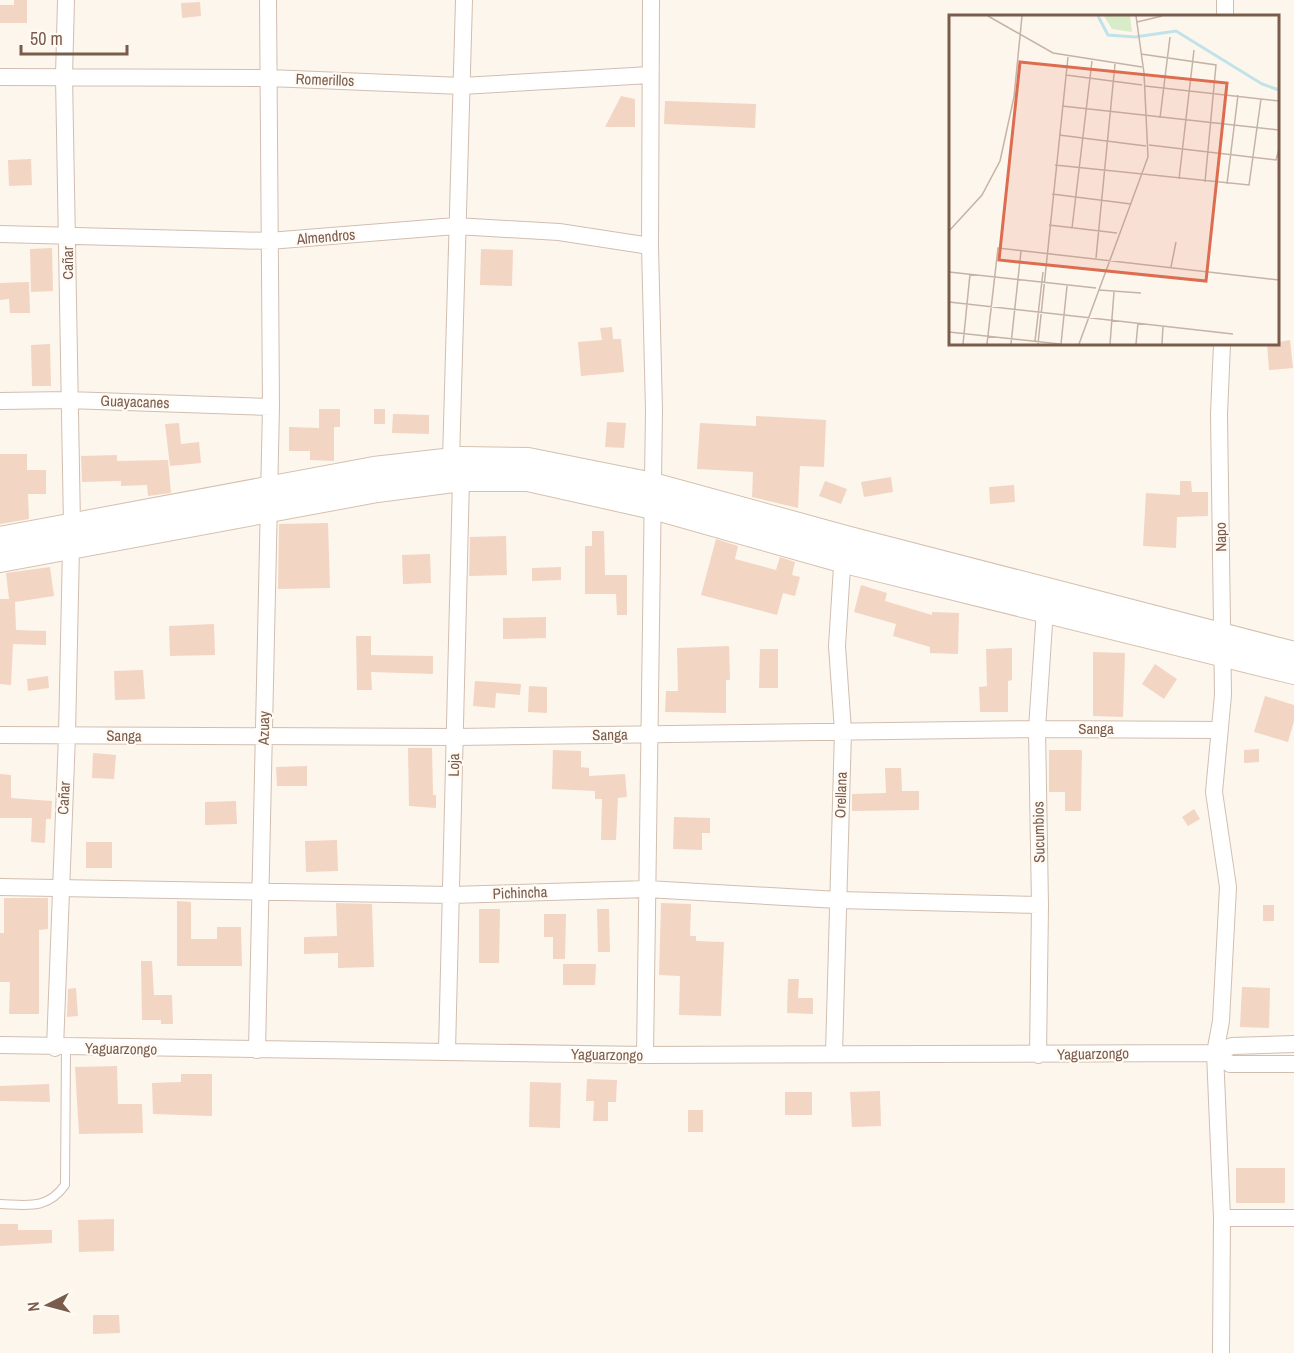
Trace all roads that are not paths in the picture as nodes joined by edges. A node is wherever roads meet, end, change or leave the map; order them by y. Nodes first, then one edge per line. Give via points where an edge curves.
1 (66, 0) edge
2 (268, 0) edge
3 (464, 0) edge
4 (651, 0) edge
5 (650, 75) junction
6 (64, 76) junction
7 (0, 77) edge
8 (269, 78) junction
9 (462, 86) junction
10 (456, 226) junction
11 (0, 234) edge
12 (68, 238) junction
13 (269, 241) junction
14 (650, 246) junction
15 (1222, 345) edge
16 (68, 400) junction
17 (0, 401) edge
18 (271, 406) junction
19 (456, 470) junction
20 (653, 496) junction
21 (268, 501) junction
22 (71, 536) junction
23 (0, 539) edge
24 (843, 549) junction
25 (0, 560) edge
26 (1045, 609) junction
27 (1222, 644) junction
28 (1294, 654) edge
29 (1294, 672) edge
30 (1037, 729) junction
31 (1219, 730) junction
32 (843, 731) junction
33 (0, 735) edge
34 (67, 735) junction
35 (649, 735) junction
36 (455, 737) junction
37 (263, 738) junction
38 (59, 886) junction
39 (0, 887) edge
40 (647, 889) junction
41 (260, 891) junction
42 (451, 895) junction
43 (838, 900) junction
44 (1040, 905) junction
45 (1294, 1044) edge
46 (0, 1045) edge
47 (60, 1048) junction
48 (257, 1050) junction
49 (447, 1052) junction
50 (834, 1053) junction
51 (1215, 1053) junction
52 (645, 1055) junction
53 (1038, 1055) junction
54 (1294, 1064) edge
55 (0, 1204) edge
56 (1222, 1218) junction
57 (1294, 1218) edge
58 (1221, 1353) edge

1 - 6 street, Cañar
2 - 8 street, Azuay
3 - 9 street, Loja
4 - 5 street
5 - 9 street, Romerillos
5 - 14 street
6 - 7 street, Romerillos
6 - 8 street, Romerillos
6 - 12 street, Cañar
8 - 9 street, Romerillos
8 - 13 street, Azuay
9 - 10 street, Loja
10 - 13 street, Almendros
10 - 14 street, Almendros via 559,232
10 - 19 street, Loja
11 - 12 street, Almendros
12 - 13 street, Almendros
12 - 16 street, Cañar
13 - 18 street, Azuay
14 - 20 street
15 - 27 street, Napo
16 - 17 street, Guayacanes
16 - 18 street, Guayacanes
16 - 22 street, Cañar
18 - 21 street, Azuay
19 - 20 main road
19 - 21 main road via 377,490
19 - 36 street, Loja
20 - 24 main road
20 - 35 street
21 - 22 main road
21 - 37 street, Azuay
22 - 23 main road
22 - 25 main road
22 - 34 street, Cañar
24 - 26 main road
24 - 27 main road
24 - 32 street, Orellana via 837,646
26 - 27 main road
26 - 30 street, Sucumbios
27 - 28 main road
27 - 29 main road
27 - 31 street, Napo
30 - 31 street, Sanga
30 - 32 street, Sanga
30 - 44 street, Sucumbios
31 - 51 street, Napo via 1214,792 1227,887 1221,1021
32 - 35 street, Sanga
32 - 43 street, Orellana
33 - 34 street, Sanga
34 - 37 street, Sanga
34 - 38 street, Cañar
35 - 36 street, Sanga
35 - 40 street
36 - 37 street, Sanga
36 - 42 street, Loja
37 - 41 street, Azuay
38 - 39 street, Pichincha
38 - 41 street, Pichincha
38 - 47 street, Cañar
40 - 42 street, Pichincha
40 - 43 street, Pichincha
40 - 52 street
41 - 42 street, Pichincha
41 - 48 street, Azuay
42 - 49 street, Loja
43 - 44 street, Pichincha
43 - 50 street, Orellana
44 - 53 street, Sucumbios
45 - 51 street, Yaguarzongo via 1232,1046
46 - 47 street, Yaguarzongo
47 - 48 street, Yaguarzongo
47 - 55 lane via 65,1185 55,1199 35,1205
48 - 49 street, Yaguarzongo
49 - 52 street, Yaguarzongo
50 - 52 street, Yaguarzongo
50 - 53 street, Yaguarzongo
51 - 53 street, Yaguarzongo
51 - 54 street, Yaguarzongo via 1230,1064
51 - 56 street, Napo
56 - 57 street
56 - 58 street, Napo

